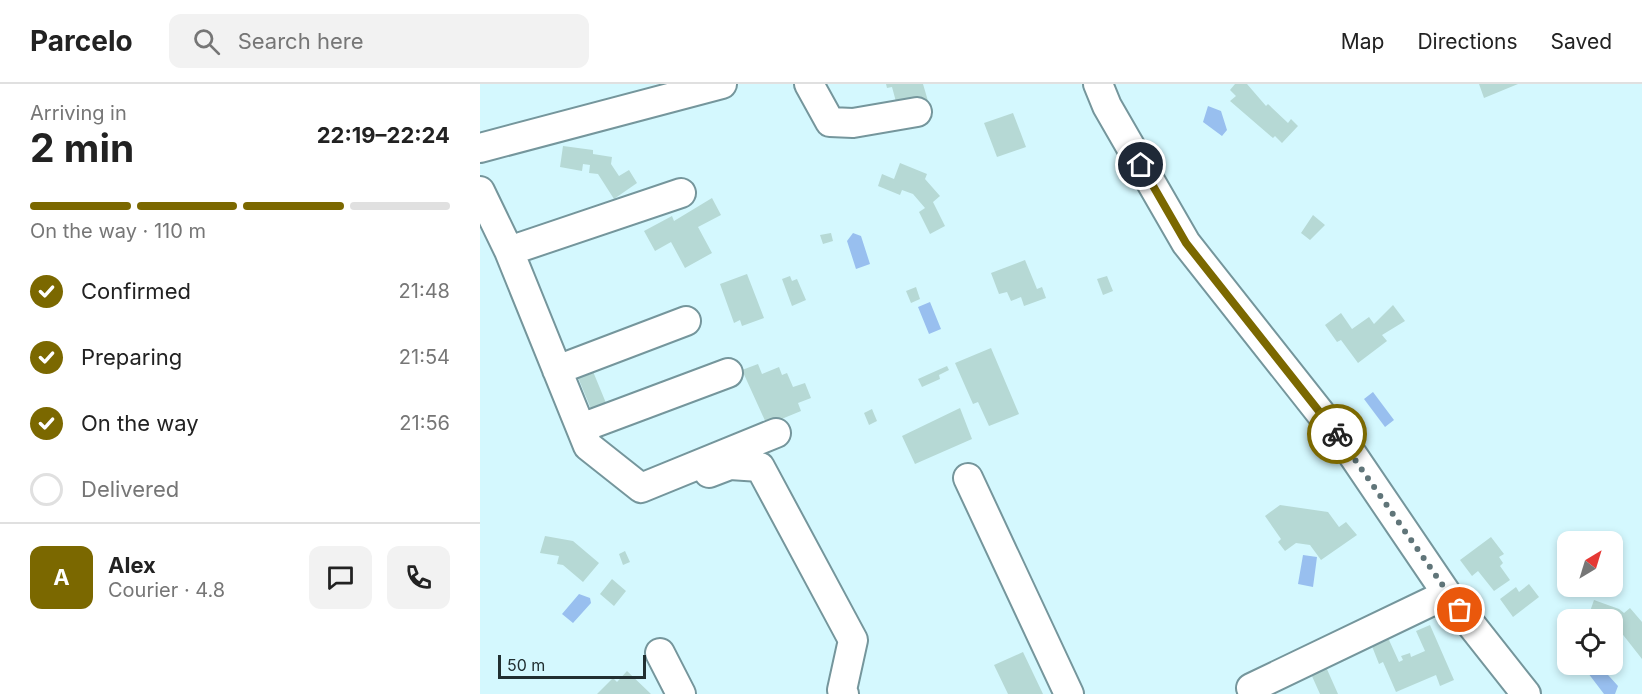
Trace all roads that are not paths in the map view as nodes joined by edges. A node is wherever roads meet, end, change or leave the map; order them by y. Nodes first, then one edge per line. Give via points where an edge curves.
1 (722, 84) edge
2 (809, 84) edge
3 (1098, 84) edge
4 (917, 112) dead end
5 (480, 148) edge
6 (480, 191) edge
7 (681, 193) dead end
8 (509, 250) junction
9 (686, 321) dead end
10 (557, 370) junction
11 (728, 373) dead end
12 (581, 428) junction
13 (776, 433) dead end
14 (697, 478) dead end
15 (968, 478) dead end
16 (1447, 594) junction
17 (660, 653) dead end
18 (1251, 688) dead end
19 (681, 694) edge
20 (844, 694) edge
21 (1069, 694) edge
22 (1526, 694) edge

1 - 5 street
2 - 4 street via 830,122 853,123
3 - 16 street via 1186,243 1348,448
6 - 8 street
7 - 8 street
8 - 10 street
9 - 10 street
10 - 12 street
11 - 12 street
12 - 13 street via 588,446 641,488
14 - 20 street via 730,465 760,467 853,640
15 - 21 street
16 - 18 street
16 - 22 street
17 - 19 street

